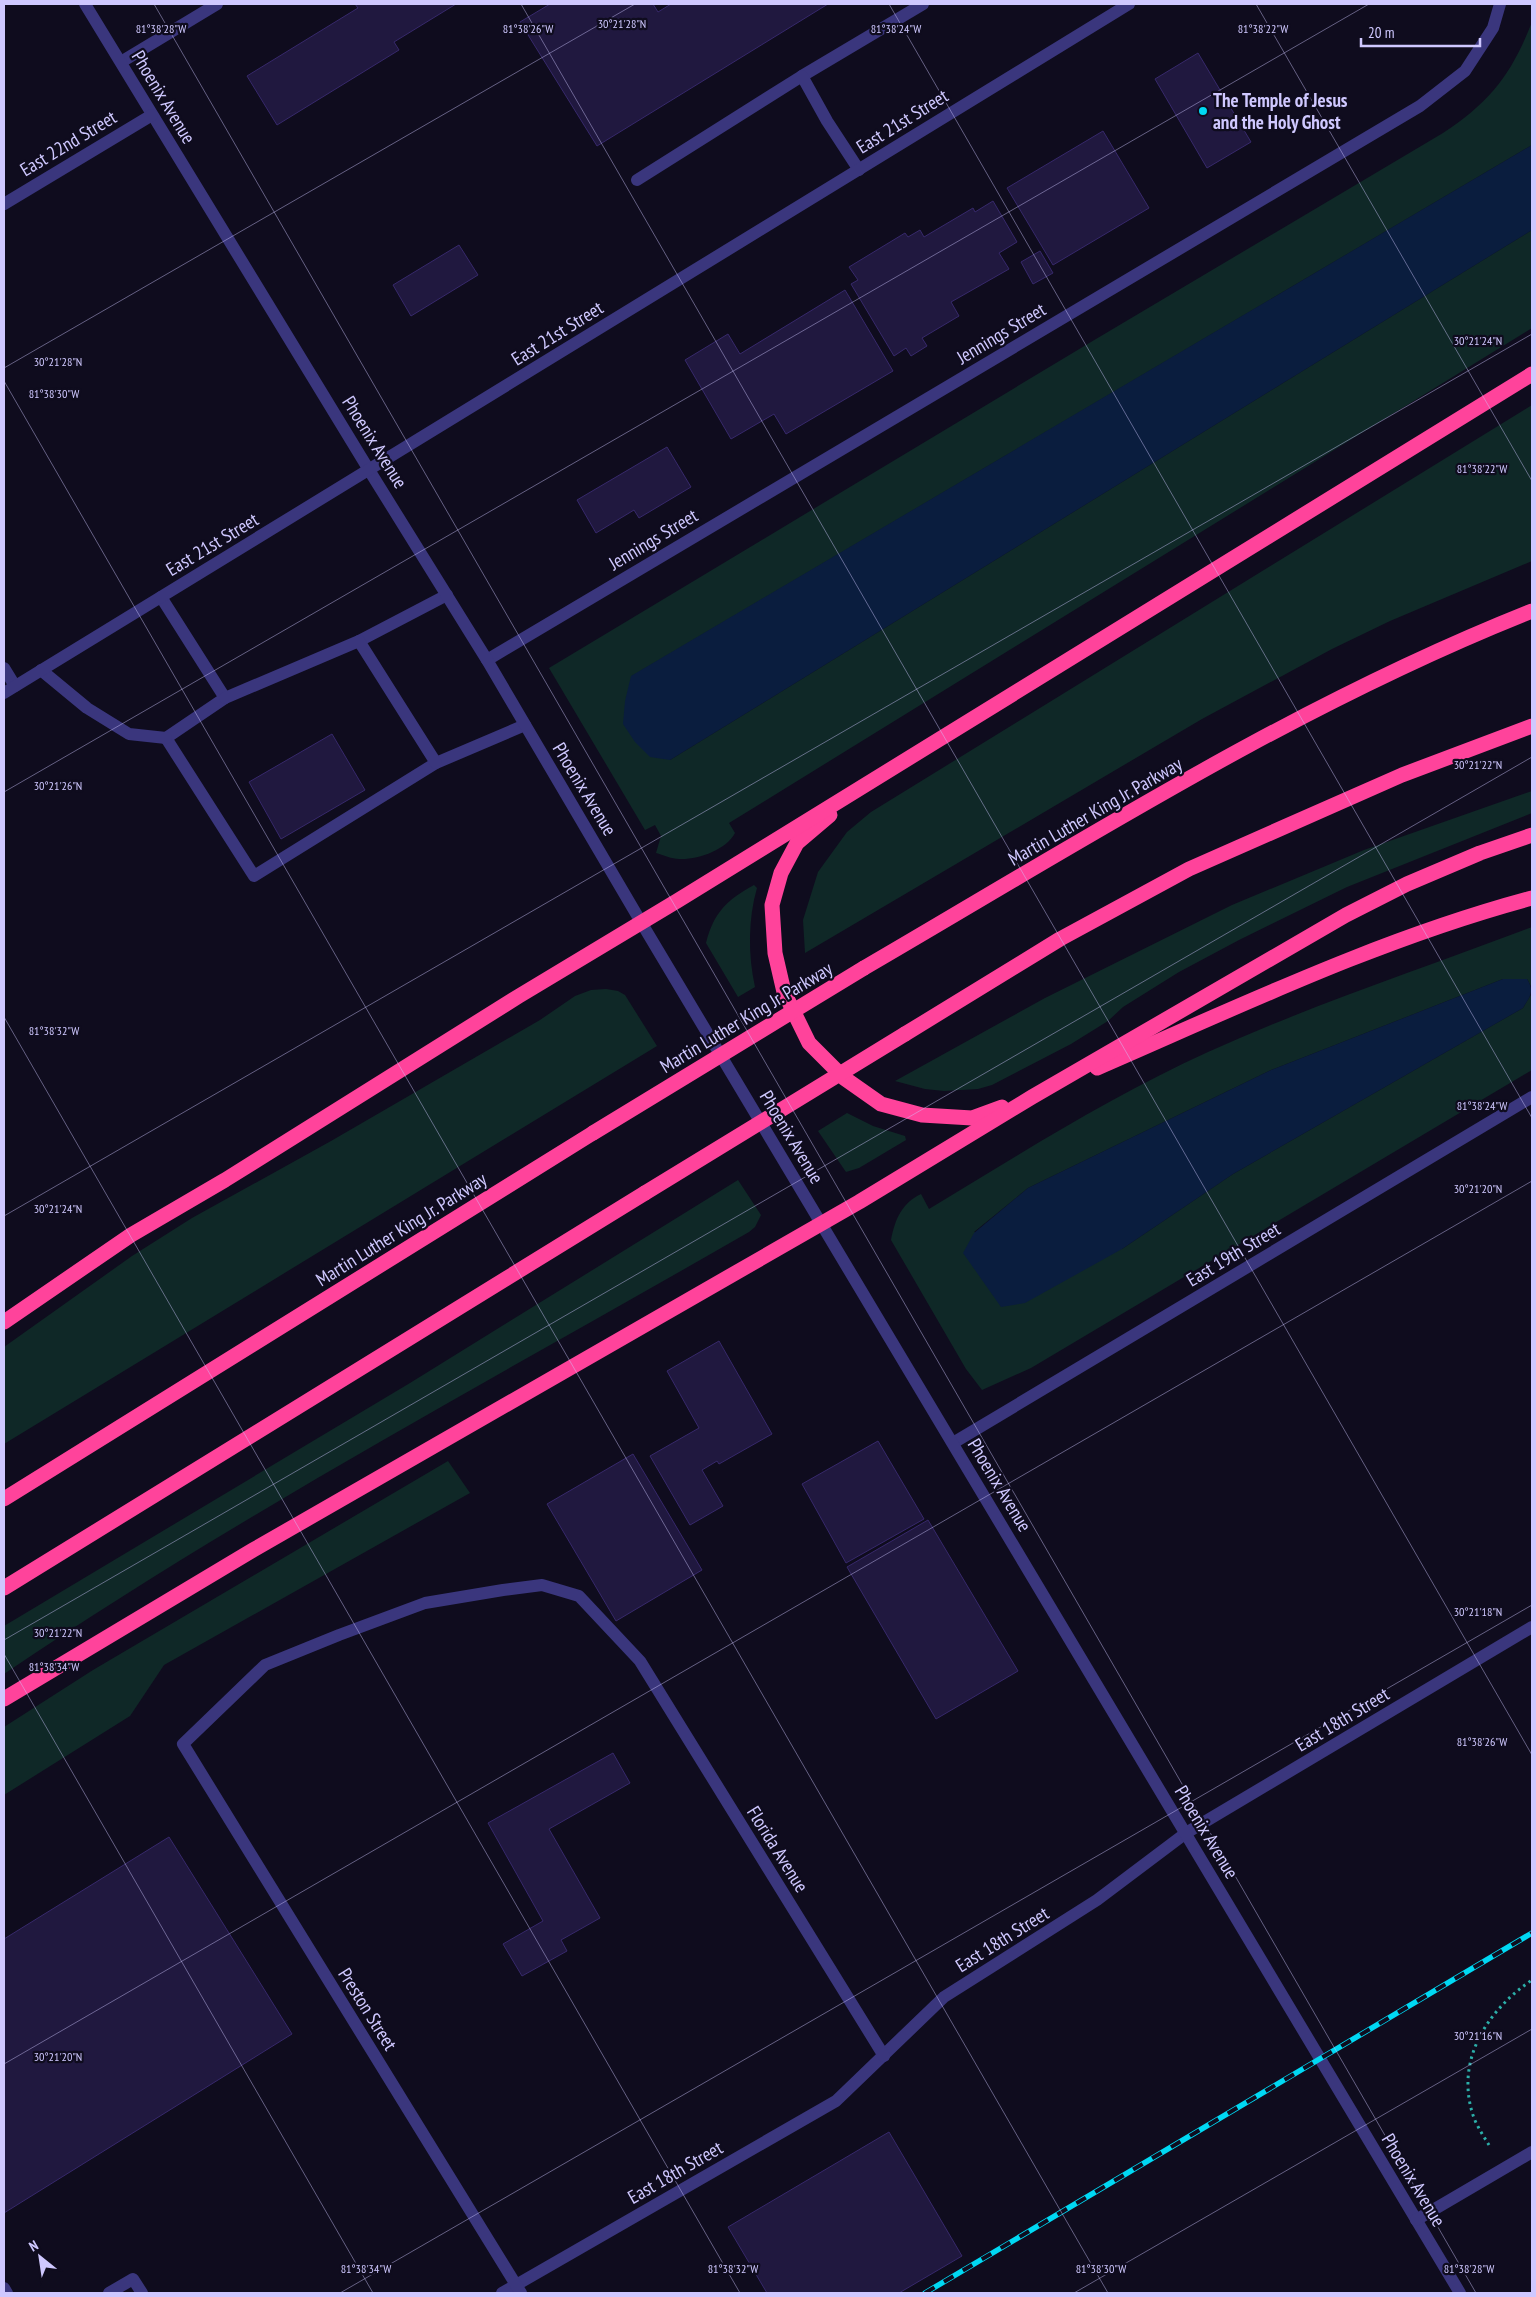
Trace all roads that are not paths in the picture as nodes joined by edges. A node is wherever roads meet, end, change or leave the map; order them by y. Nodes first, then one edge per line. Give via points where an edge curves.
1 (85, 4) edge
2 (217, 4) edge
3 (922, 4) edge
4 (1129, 4) edge
5 (1500, 4) edge
6 (120, 62) junction
7 (802, 76) junction
8 (152, 114) junction
9 (859, 170) junction
10 (636, 180) dead end
11 (4, 204) edge
12 (1532, 374) edge
13 (369, 470) junction
14 (447, 595) junction
15 (161, 597) junction
16 (1532, 611) edge
17 (359, 641) junction
18 (487, 660) junction
19 (4, 668) edge
20 (42, 670) junction
21 (15, 686) junction
22 (4, 693) edge
23 (225, 698) junction
24 (525, 725) junction
25 (1532, 726) edge
26 (166, 738) junction
27 (436, 764) junction
28 (867, 783) junction
29 (1532, 835) edge
30 (1532, 898) edge
31 (641, 922) junction
32 (1032, 1097) junction
33 (1532, 1097) edge
34 (822, 1223) junction
35 (4, 1322) edge
36 (953, 1443) junction
37 (4, 1500) edge
38 (4, 1588) edge
39 (1532, 1627) edge
40 (4, 1699) edge
41 (184, 1744) joint
42 (1186, 1833) junction
43 (884, 2056) junction
44 (1532, 2152) edge
45 (1416, 2220) junction
46 (4, 2288) edge
47 (519, 2289) edge
48 (7, 2293) edge
49 (109, 2293) edge
50 (142, 2293) edge
51 (502, 2293) edge
52 (1460, 2293) edge

1 - 6 street, Phoenix Avenue
2 - 6 street
3 - 7 street
4 - 9 street, East 21st Street
5 - 18 street, Jennings Street via 1494,28 1465,70 1420,106
6 - 8 street, Phoenix Avenue
7 - 9 street
7 - 10 street
8 - 11 street, East 22nd Street
8 - 13 street, Phoenix Avenue
9 - 13 street, East 21st Street
12 - 28 highway
13 - 14 street, Phoenix Avenue
13 - 15 street, East 21st Street
14 - 17 street
14 - 18 street, Phoenix Avenue
15 - 20 street, East 21st Street
15 - 23 street
16 - 37 highway, Martin Luther King Jr. Parkway, bridge via 1291,721 864,968
17 - 23 street
17 - 27 street
18 - 24 street, Phoenix Avenue
19 - 21 street
20 - 21 street, East 21st Street
20 - 26 street via 87,708 129,734
21 - 22 street, East 21st Street
23 - 26 street
24 - 27 street
24 - 31 street, Phoenix Avenue
25 - 38 highway, bridge via 1402,775 1189,870 1060,939
26 - 27 street via 254,876
28 - 31 highway
28 - 32 highway via 797,843 781,873 772,905 775,953 784,992 809,1043 844,1078 881,1104 922,1115 972,1118
29 - 32 highway via 1480,853 1346,915
30 - 32 highway via 1491,909 1315,973
31 - 34 street, Phoenix Avenue
31 - 35 highway via 131,1235
32 - 34 highway
33 - 36 street, East 19th Street
34 - 36 street, Phoenix Avenue
34 - 40 highway via 253,1550
36 - 42 street, Phoenix Avenue
39 - 42 street, East 18th Street
41 - 43 street, Florida Avenue via 265,1665 339,1635 425,1604 542,1585 579,1596 640,1661
41 - 47 street, Preston Street
42 - 43 street, East 18th Street via 1097,1900 944,1997
42 - 45 street, Phoenix Avenue
43 - 47 street, East 18th Street via 836,2102
44 - 45 street
45 - 52 street, Phoenix Avenue
46 - 48 street
47 - 51 street, East 18th Street
49 - 50 street via 133,2279

